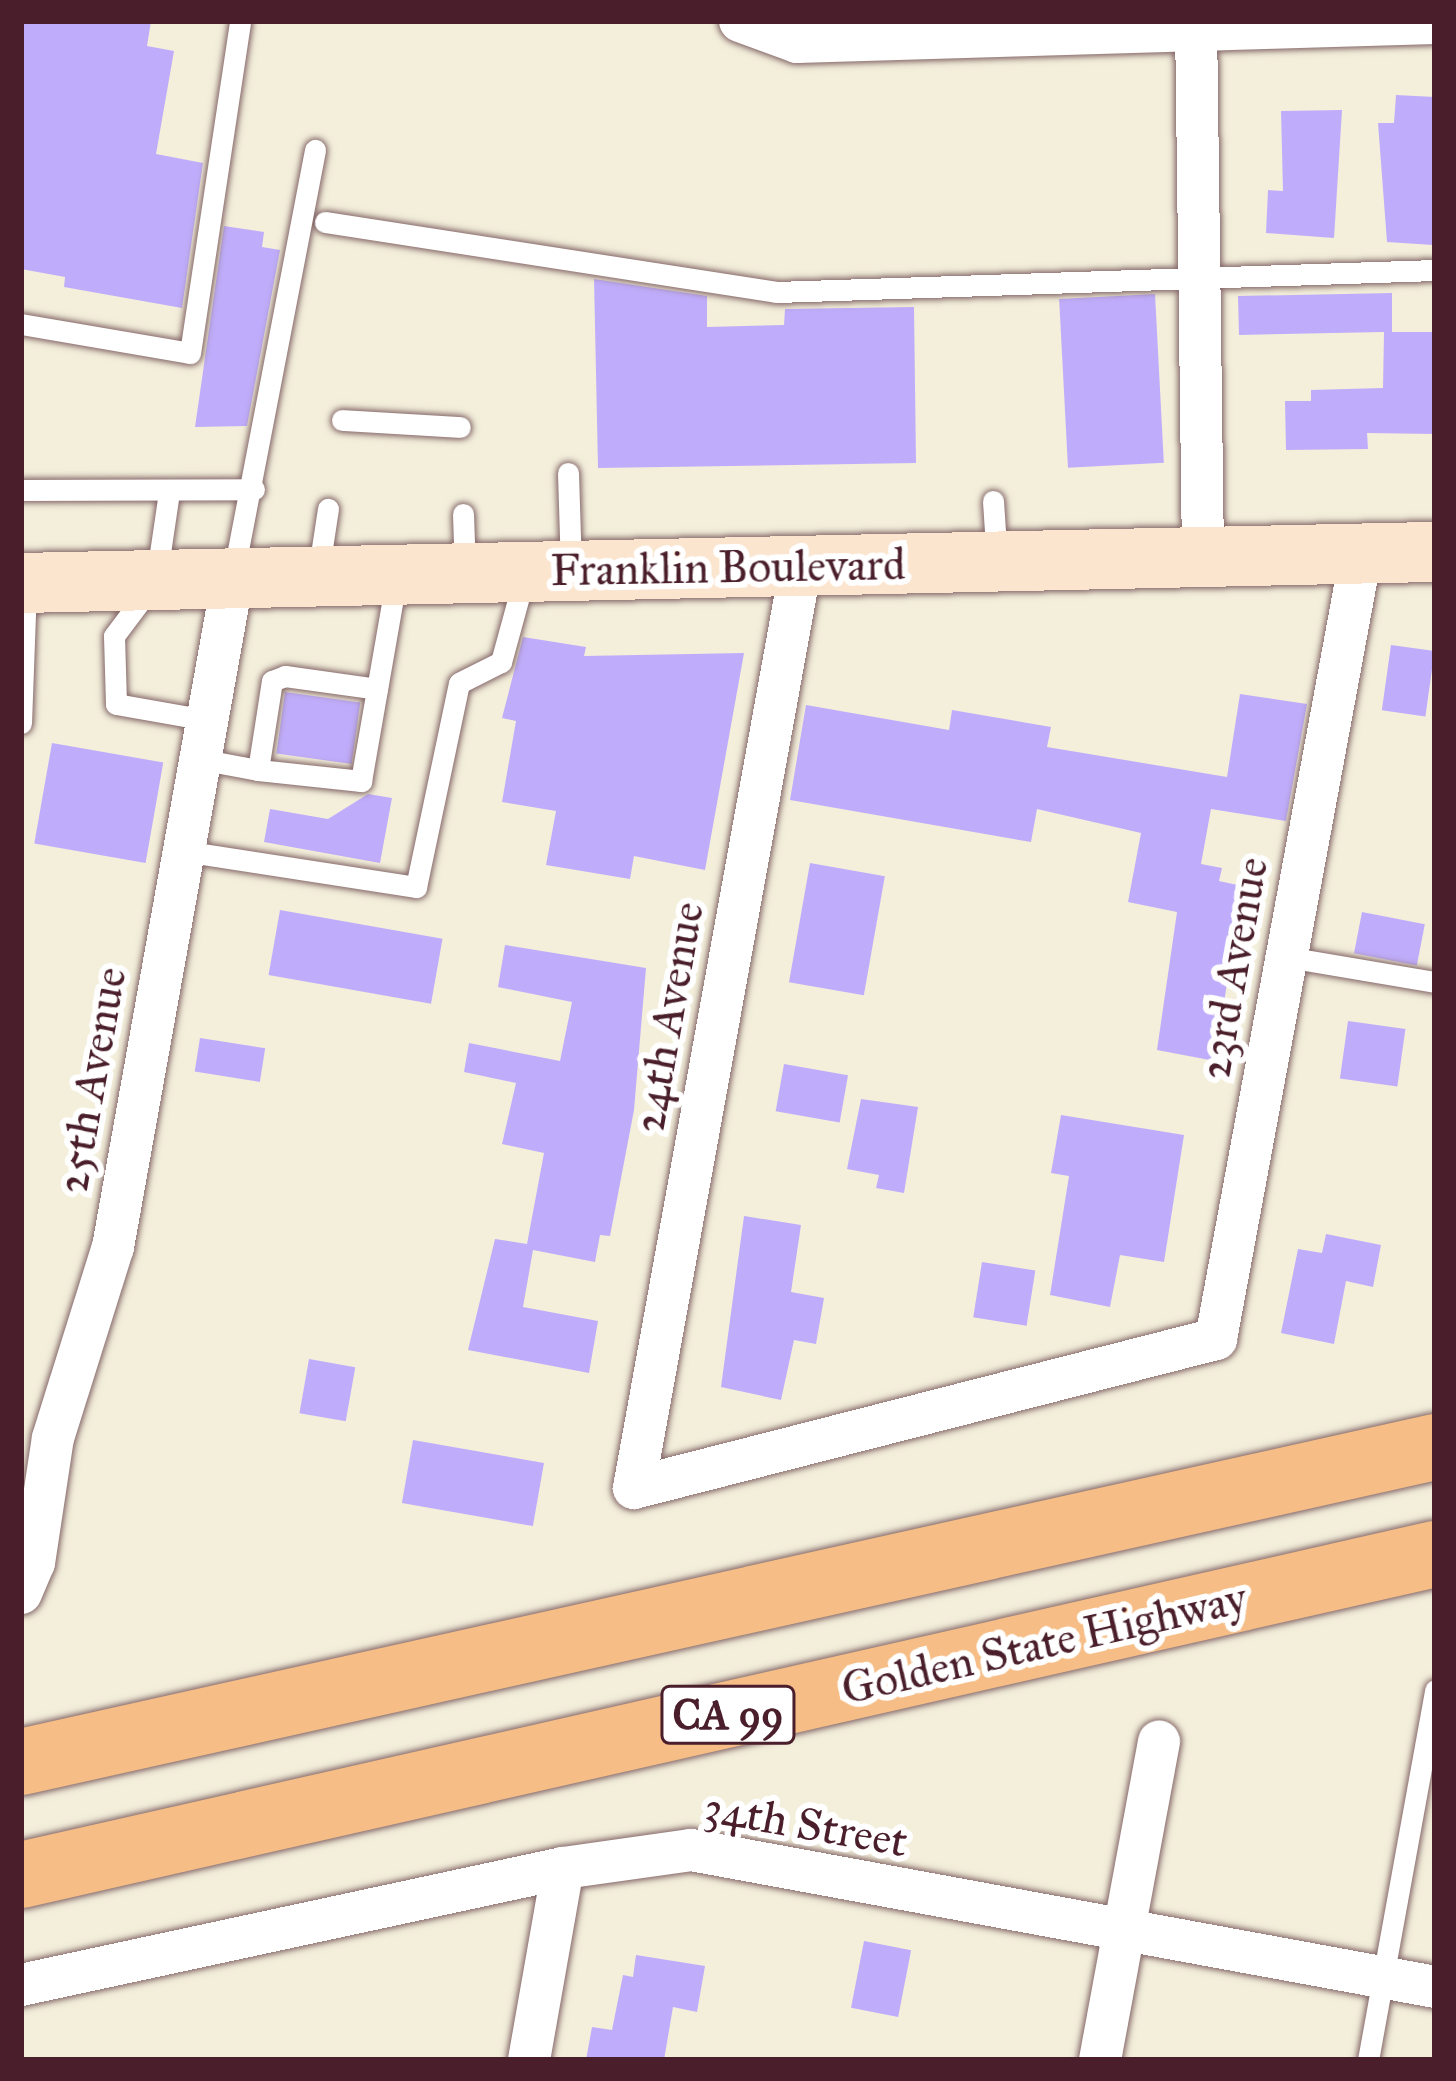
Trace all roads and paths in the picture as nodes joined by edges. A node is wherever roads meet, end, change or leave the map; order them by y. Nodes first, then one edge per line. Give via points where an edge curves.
1 (240, 21) edge
2 (740, 21) edge
3 (1435, 23) edge
4 (1196, 26) edge
5 (315, 150) dead end
6 (325, 222) dead end
7 (1435, 270) edge
8 (1198, 278) junction
9 (21, 324) edge
10 (342, 420) dead end
11 (460, 427) dead end
12 (568, 473) dead end
13 (254, 489) junction
14 (21, 490) edge
15 (169, 492) junction
16 (994, 501) dead end
17 (328, 509) dead end
18 (463, 514) dead end
19 (1435, 552) edge
20 (1361, 554) junction
21 (1203, 556) junction
22 (997, 561) junction
23 (802, 565) junction
24 (549, 571) junction
25 (465, 573) junction
26 (398, 574) junction
27 (318, 575) junction
28 (233, 577) junction
29 (155, 580) junction
30 (24, 583) edge
31 (377, 689) junction
32 (21, 723) edge
33 (203, 740) junction
34 (258, 770) junction
35 (183, 851) junction
36 (1287, 957) junction
37 (1435, 982) edge
38 (1155, 1355) joint
39 (1435, 1447) edge
40 (1435, 1554) edge
41 (21, 1593) edge
42 (1435, 1690) edge
43 (1159, 1741) dead end
44 (21, 1762) edge
45 (563, 1868) junction
46 (21, 1875) edge
47 (1123, 1934) junction
48 (1382, 1978) junction
49 (21, 1984) edge
50 (1435, 1988) edge
51 (529, 2060) edge
52 (1100, 2060) edge
53 (1367, 2060) edge

1 - 9 lane via 190,353
2 - 4 street via 797,42
3 - 4 street
4 - 8 street
5 - 13 lane
6 - 8 lane via 776,292
7 - 8 lane
8 - 21 street
10 - 11 lane
12 - 24 lane
13 - 15 lane
13 - 28 lane
14 - 15 lane
15 - 29 lane
16 - 22 lane
17 - 27 lane
18 - 25 lane
19 - 20 main road, Franklin Boulevard
20 - 21 main road, Franklin Boulevard
20 - 36 street, 23rd Avenue
21 - 22 main road, Franklin Boulevard
22 - 23 main road, Franklin Boulevard
23 - 24 main road, Franklin Boulevard
23 - 38 street, 24th Avenue via 634,1488
24 - 25 main road, Franklin Boulevard
24 - 35 lane via 501,662 460,682 416,887
25 - 26 main road, Franklin Boulevard
26 - 27 main road, Franklin Boulevard
26 - 31 lane
27 - 28 main road, Franklin Boulevard
28 - 29 main road, Franklin Boulevard
28 - 33 street, 25th Avenue
29 - 30 main road, Franklin Boulevard
29 - 33 lane via 114,636 116,704
30 - 32 lane
31 - 34 lane via 272,681
31 - 34 lane via 361,782
33 - 34 lane
33 - 35 street, 25th Avenue
35 - 41 street, 25th Avenue via 112,1247 53,1438 34,1563
36 - 37 lane
36 - 38 street, 23rd Avenue via 1216,1339
39 - 44 highway, CA 99
40 - 46 highway, Golden State Highway / CA 99
42 - 48 lane
43 - 47 street
45 - 47 street, 34th Street via 691,1850
45 - 49 street, 34th Street
45 - 51 street
47 - 48 street, 34th Street
47 - 52 street
48 - 50 street, 34th Street
48 - 53 lane

